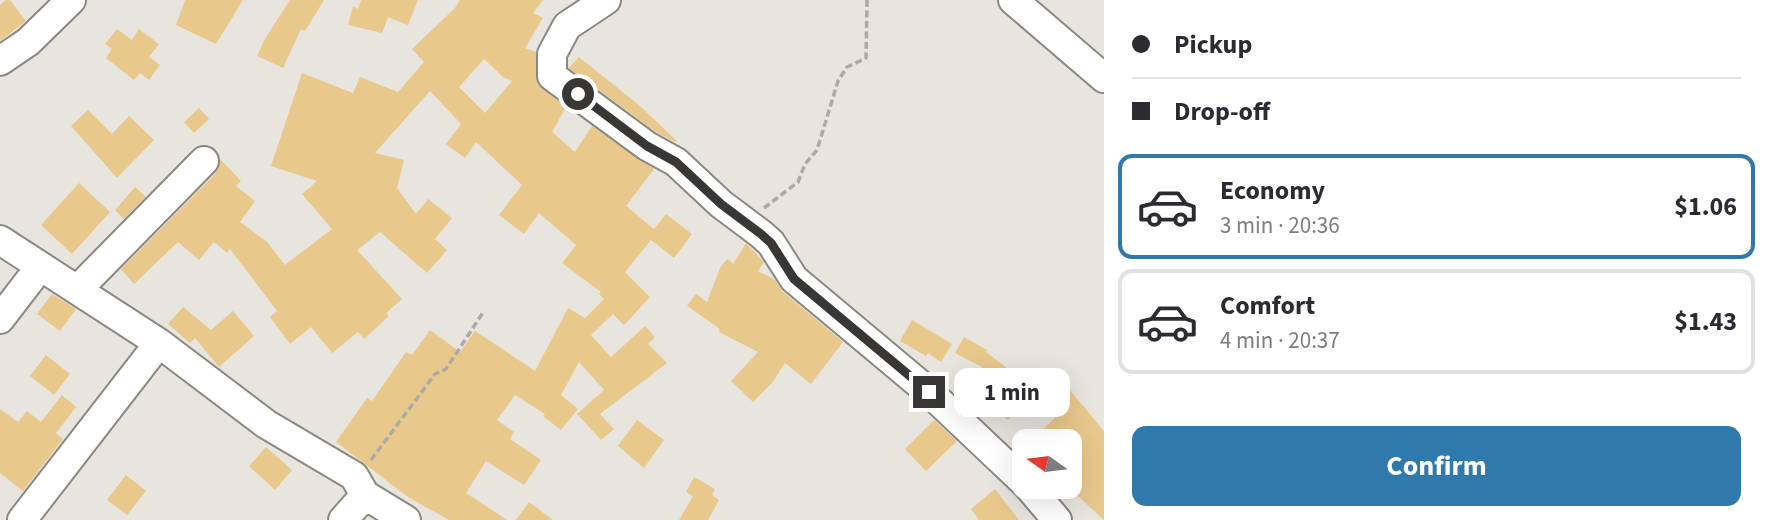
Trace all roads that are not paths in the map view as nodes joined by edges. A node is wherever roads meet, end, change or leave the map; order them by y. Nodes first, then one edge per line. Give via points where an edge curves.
1 (71, 0) edge
2 (606, 0) edge
3 (1013, 0) edge
4 (0, 61) edge
5 (1104, 78) edge
6 (204, 161) dead end
7 (0, 240) edge
8 (40, 267) junction
9 (78, 289) junction
10 (0, 319) edge
11 (159, 343) junction
12 (1012, 471) edge
13 (359, 485) junction
14 (1039, 499) edge
15 (22, 520) edge
16 (343, 520) edge
17 (406, 520) edge
18 (1057, 520) edge

1 - 4 street via 28,42
2 - 12 street via 567,26 552,54 552,76 676,162 745,220 771,243 794,279 929,392
3 - 5 street
6 - 9 street
7 - 8 street
8 - 9 street
8 - 10 street
9 - 11 street
11 - 13 street via 266,424
11 - 15 street
13 - 16 street
13 - 17 street
14 - 18 street

